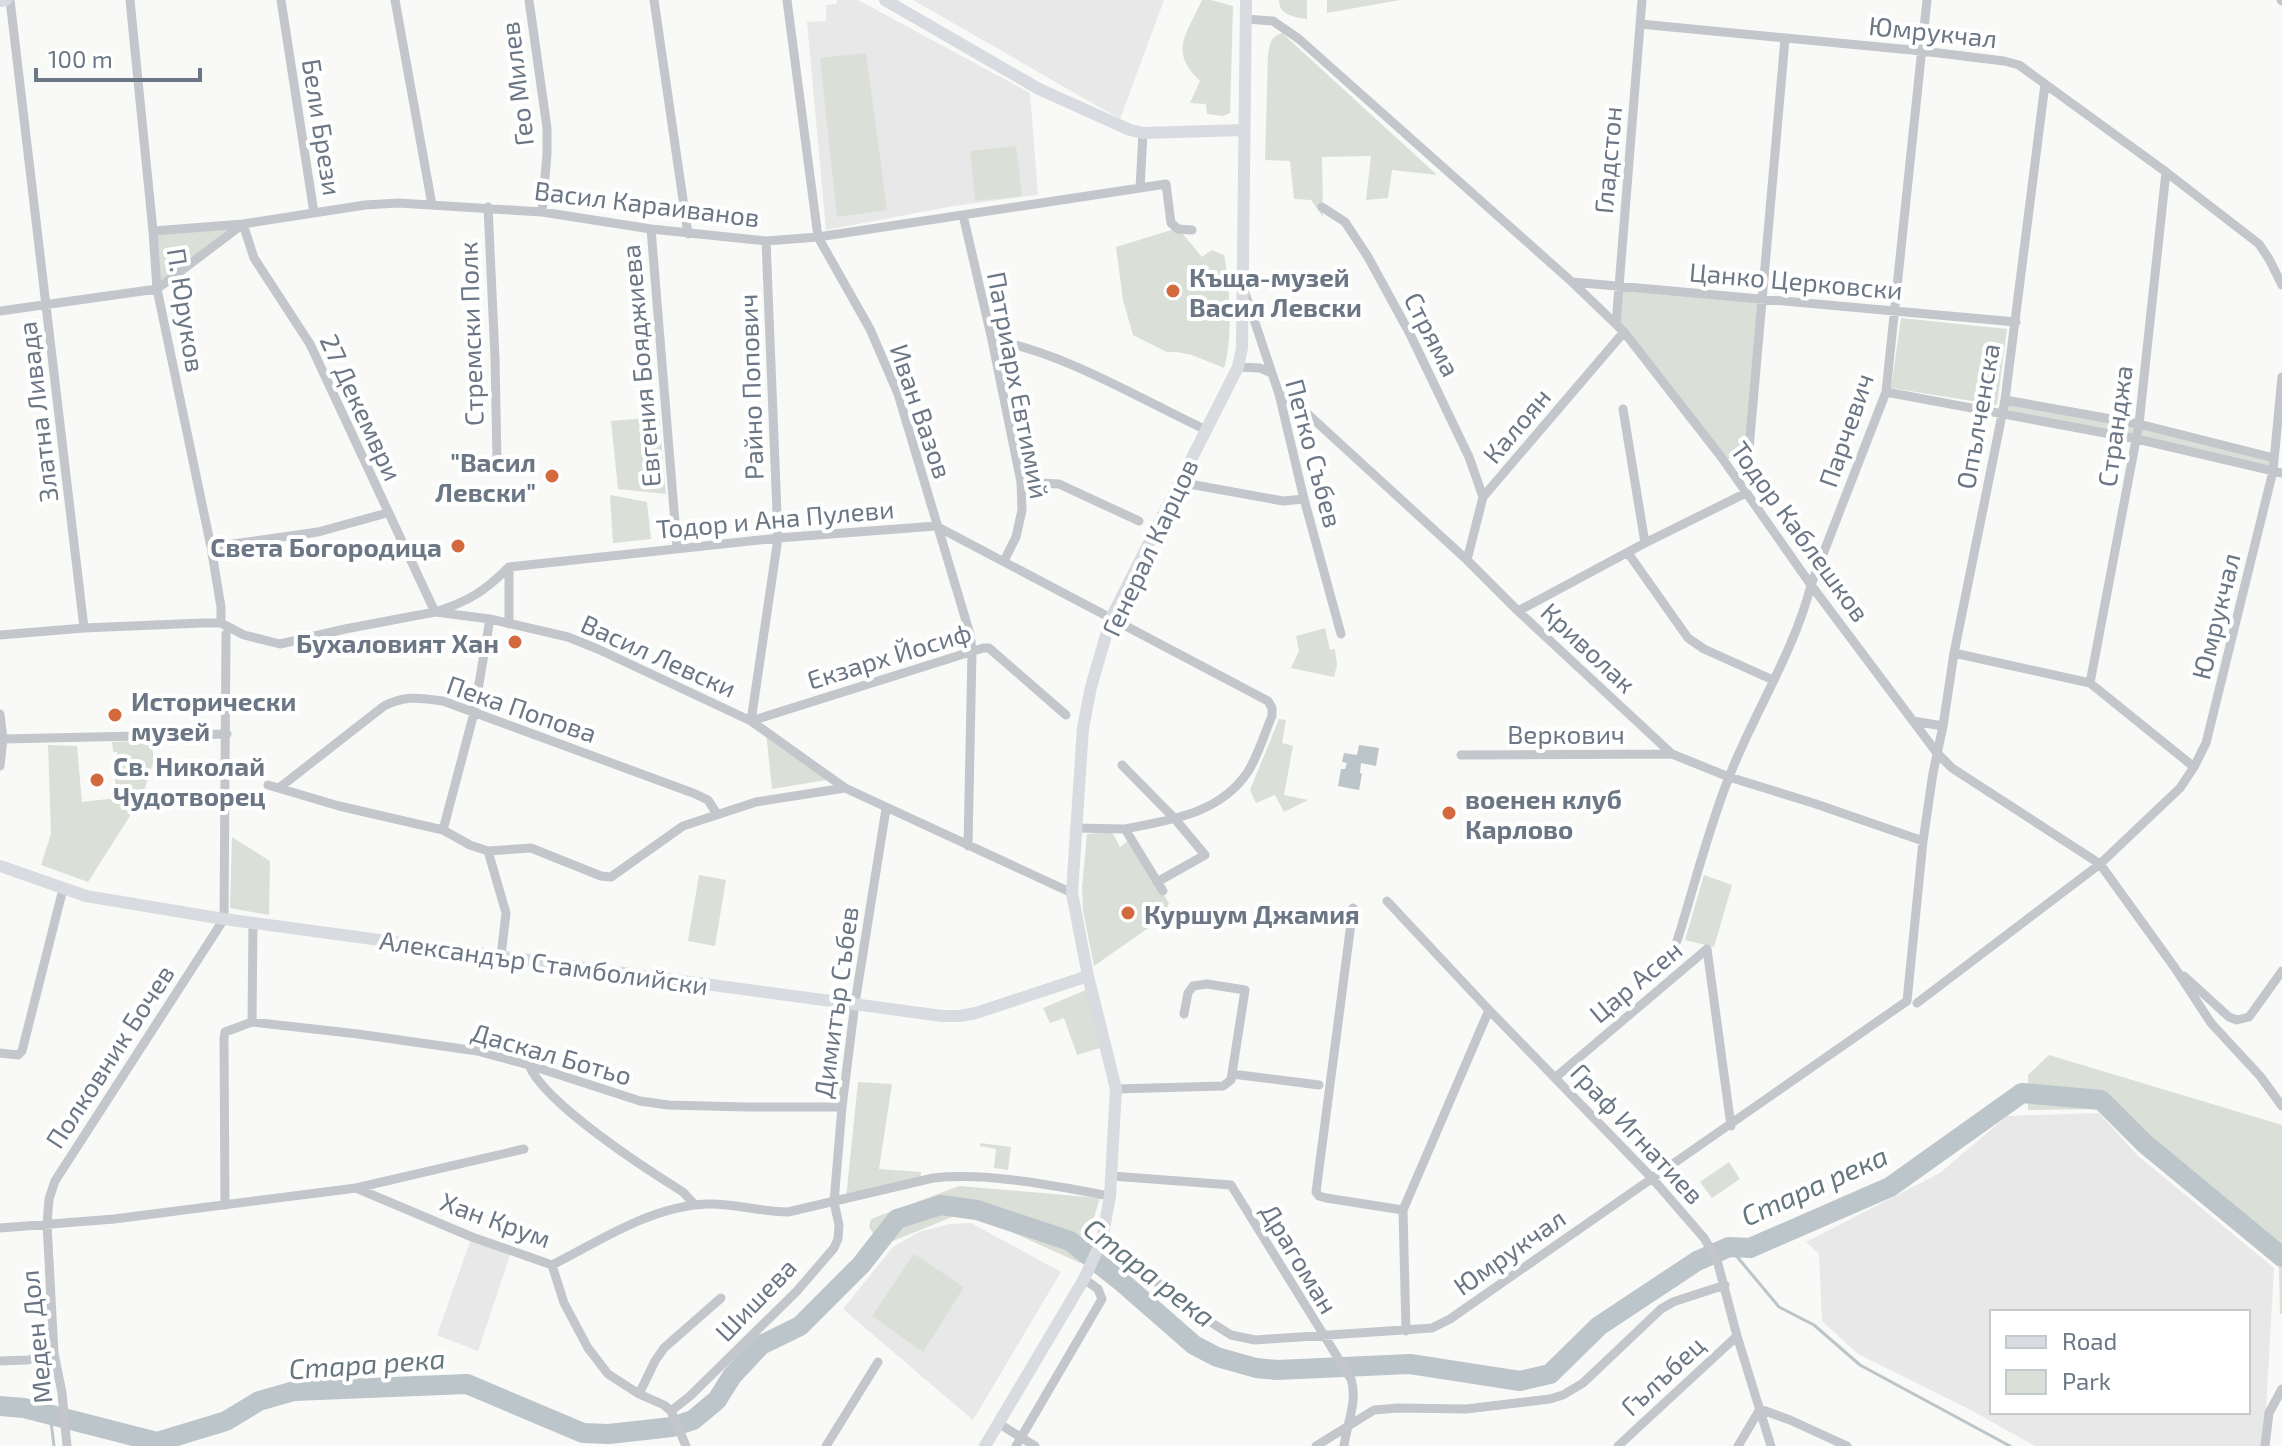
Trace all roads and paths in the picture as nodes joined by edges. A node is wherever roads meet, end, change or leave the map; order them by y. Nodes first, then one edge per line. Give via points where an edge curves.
1 (8, 0) edge
2 (130, 0) edge
3 (281, 0) edge
4 (395, 0) edge
5 (529, 0) edge
6 (654, 0) edge
7 (787, 0) edge
8 (1246, 0) edge
9 (1642, 0) edge
10 (1927, 0) edge
11 (0, 1) edge
12 (887, 1) edge
13 (1246, 19) junction
14 (1640, 24) junction
15 (1785, 39) junction
16 (1922, 51) junction
17 (2045, 84) junction
18 (1244, 130) junction
19 (1143, 133) junction
20 (2166, 172) junction
21 (1140, 188) junction
22 (432, 205) junction
23 (488, 207) junction
24 (1322, 207) dead end
25 (542, 212) junction
26 (314, 213) junction
27 (963, 215) junction
28 (243, 224) junction
29 (651, 229) junction
30 (1192, 230) dead end
31 (153, 231) junction
32 (688, 234) junction
33 (818, 237) junction
34 (766, 241) junction
35 (1572, 282) junction
36 (1243, 285) junction
37 (1619, 285) junction
38 (2282, 285) edge
39 (157, 289) junction
40 (1762, 299) junction
41 (46, 305) junction
42 (0, 311) edge
43 (1895, 311) junction
44 (2016, 322) junction
45 (1620, 328) junction
46 (992, 340) junction
47 (1238, 367) junction
48 (1271, 373) junction
49 (2282, 377) edge
50 (1886, 392) junction
51 (1279, 394) junction
52 (2005, 400) junction
53 (1623, 409) dead end
54 (2002, 415) junction
55 (2139, 424) junction
56 (1206, 430) junction
57 (2137, 439) junction
58 (2274, 458) junction
59 (497, 460) dead end
60 (1748, 460) dead end
61 (2277, 472) edge
62 (1181, 480) junction
63 (1021, 482) junction
64 (1746, 493) junction
65 (1483, 497) junction
66 (1304, 499) junction
67 (387, 513) junction
68 (1139, 521) dead end
69 (936, 526) junction
70 (778, 538) junction
71 (1645, 543) junction
72 (211, 547) junction
73 (677, 547) junction
74 (1628, 553) junction
75 (1467, 560) junction
76 (1004, 561) junction
77 (509, 567) junction
78 (1811, 585) junction
79 (1518, 611) junction
80 (435, 612) junction
81 (1111, 618) junction
82 (490, 619) junction
83 (221, 623) junction
84 (509, 624) junction
85 (84, 628) junction
86 (226, 634) dead end
87 (1341, 634) dead end
88 (0, 635) edge
89 (972, 652) junction
90 (1954, 653) junction
91 (1773, 680) junction
92 (2090, 683) junction
93 (474, 713) junction
94 (0, 714) edge
95 (1066, 715) dead end
96 (751, 721) junction
97 (1913, 721) junction
98 (1943, 726) junction
99 (227, 734) junction
100 (3, 739) junction
101 (1937, 753) junction
102 (1672, 754) junction
103 (1461, 755) dead end
104 (1122, 765) dead end
105 (0, 766) edge
106 (2194, 767) junction
107 (1729, 777) junction
108 (845, 788) junction
109 (886, 809) junction
110 (717, 814) junction
111 (1175, 819) junction
112 (1075, 828) junction
113 (1125, 829) junction
114 (443, 830) junction
115 (1923, 841) junction
116 (968, 846) junction
117 (488, 851) junction
118 (2100, 864) junction
119 (0, 866) edge
120 (1157, 882) junction
121 (63, 889) junction
122 (1163, 891) dead end
123 (1072, 893) junction
124 (1387, 901) dead end
125 (1353, 908) dead end
126 (224, 919) junction
127 (253, 923) junction
128 (1677, 941) dead end
129 (501, 956) junction
130 (2175, 968) junction
131 (2282, 971) edge
132 (1088, 976) junction
133 (1912, 1002) junction
134 (855, 1003) junction
135 (1489, 1010) junction
136 (1184, 1014) dead end
137 (252, 1022) junction
138 (0, 1053) edge
139 (529, 1065) junction
140 (1232, 1074) junction
141 (1556, 1077) junction
142 (1319, 1085) dead end
143 (1116, 1089) junction
144 (2282, 1106) edge
145 (842, 1107) junction
146 (1731, 1126) junction
147 (524, 1149) dead end
148 (1112, 1176) junction
149 (1652, 1178) junction
150 (356, 1188) junction
151 (1110, 1196) junction
152 (834, 1202) junction
153 (225, 1205) junction
154 (695, 1205) junction
155 (1403, 1210) junction
156 (47, 1224) junction
157 (0, 1228) edge
158 (1102, 1240) junction
159 (552, 1265) junction
160 (1084, 1279) junction
161 (1725, 1285) junction
162 (721, 1298) dead end
163 (1406, 1331) junction
164 (1323, 1336) junction
165 (1737, 1336) junction
166 (54, 1353) junction
167 (0, 1361) edge
168 (878, 1362) dead end
169 (2282, 1389) edge
170 (639, 1394) junction
171 (1760, 1409) junction
172 (673, 1413) junction
173 (998, 1423) junction
174 (1346, 1427) junction
175 (1018, 1442) edge
176 (686, 1444) edge
177 (67, 1446) edge
178 (826, 1446) edge
179 (985, 1446) edge
180 (1035, 1446) edge
181 (1316, 1446) edge
182 (1344, 1446) edge
183 (1618, 1446) edge
184 (1738, 1446) edge
185 (1771, 1446) edge
186 (1847, 1446) edge
187 (2265, 1446) edge

1 - 11 main road
1 - 41 street, Златна Ливада
2 - 31 street, П. Юруков
3 - 26 street, Бели Брези
4 - 22 street
5 - 25 street, Гео Милев via 547,128
6 - 32 street
7 - 33 street, Иван Вазов
8 - 13 main road, Генерал Карцов
9 - 14 street, Гладстон
10 - 16 street, Парчевич
12 - 19 main road via 1039,89
13 - 18 main road, Генерал Карцов
13 - 35 street, Тодор Каблешков via 1273,21 1299,39
14 - 15 street, Юмрукчал
14 - 37 street, Гладстон
15 - 16 street, Юмрукчал
15 - 40 street
16 - 17 street, Юмрукчал via 2019,65
16 - 43 street, Парчевич
17 - 20 street, Юмрукчал
17 - 44 street, Опълченска
18 - 19 main road
18 - 36 main road, Генерал Карцов
19 - 21 street
20 - 38 street, Юмрукчал via 2259,244
20 - 55 street, Странджа
21 - 27 street, Васил Караиванов
21 - 30 street via 1166,184 1171,223
22 - 23 street, Васил Караиванов
22 - 26 street, Васил Караиванов via 398,203
23 - 25 street, Васил Караиванов
23 - 59 street, Стремски Полк
24 - 65 street, Стряма via 1345,222 1368,257 1469,457
25 - 29 street, Васил Караиванов
26 - 28 street, Васил Караиванов
27 - 33 street, Васил Караиванов
27 - 46 street, Патриарх Евтимий
28 - 31 street, Васил Караиванов
28 - 39 street, Васил Караиванов
28 - 67 street, 27 Декември via 254,258 310,344
29 - 32 street, Васил Караиванов
29 - 73 street, Евгения Бояджиева
31 - 39 street, П. Юруков
32 - 34 street, Васил Караиванов
33 - 34 street, Васил Караиванов
33 - 69 street, Иван Вазов via 870,329 898,394
34 - 70 street, Райно Попович
35 - 37 street, Цанко Церковски
35 - 45 street, Тодор Каблешков
36 - 47 main road, Генерал Карцов
36 - 48 street, Петко Събев
37 - 40 street, Цанко Церковски
37 - 45 street, Гладстон
39 - 41 street, Васил Караиванов
39 - 72 street, П. Юруков
40 - 43 street, Цанко Церковски
40 - 60 street
41 - 42 street, Васил Караиванов
41 - 85 street, Златна Ливада
43 - 44 street, Цанко Церковски
43 - 50 street, Парчевич
44 - 52 street, Опълченска
45 - 64 street, Тодор Каблешков
45 - 65 street, Калоян
46 - 56 street via 1027,347
46 - 63 street, Патриарх Евтимий
47 - 48 street
47 - 56 main road, Генерал Карцов
48 - 51 street, Петко Събев
49 - 58 street, Юмрукчал
50 - 54 street
50 - 78 street, Парчевич
51 - 66 street, Петко Събев
51 - 75 street, Криволак via 1299,406
52 - 54 street, Опълченска
52 - 55 street
53 - 71 street
54 - 57 street
54 - 90 street, Опълченска
55 - 57 street, Странджа
55 - 58 street
56 - 62 main road, Генерал Карцов
57 - 61 street
57 - 92 street, Странджа
58 - 61 street, Юмрукчал
61 - 106 street, Юмрукчал via 2206,743
62 - 66 street via 1283,501
62 - 81 main road, Генерал Карцов
63 - 68 street via 1059,484
63 - 76 street, Патриарх Евтимий via 1022,510
64 - 71 street
64 - 78 street, Тодор Каблешков
65 - 75 street, Калоян
66 - 87 street, Петко Събев
67 - 72 street via 318,532
67 - 80 street, 27 Декември
69 - 70 street, Тодор и Ана Пулеви
69 - 76 street
69 - 89 street, Иван Вазов
70 - 73 street, Тодор и Ана Пулеви
70 - 96 street, Райно Попович
71 - 74 street
72 - 83 street, П. Юруков
73 - 77 street, Тодор и Ана Пулеви
74 - 79 street
74 - 91 street via 1688,638
75 - 79 street, Криволак
76 - 81 street
77 - 80 street via 474,597
77 - 84 street
78 - 91 street, Парчевич
78 - 97 street, Тодор Каблешков
79 - 102 street, Криволак
80 - 82 street, Васил Левски
80 - 83 street, Васил Левски via 280,644
81 - 111 street via 1268,701 1272,708 1249,771 1232,791
81 - 112 main road, Генерал Карцов via 1086,711
82 - 84 street, Васил Левски
82 - 93 street
83 - 85 street, Васил Левски
84 - 96 street, Васил Левски via 568,637
85 - 88 street, Васил Левски
86 - 99 street
89 - 95 street, Екзарх Йосиф via 989,648
89 - 96 street, Екзарх Йосиф
89 - 116 street, Иван Вазов
90 - 92 street
90 - 98 street, Опълченска
91 - 107 street, Парчевич
92 - 106 street
93 - 110 street, Пека Попова via 693,793 708,800
93 - 114 street
93 - 114 street, Пека Попова via 443,701 401,698 273,786
94 - 100 street
96 - 108 street, Васил Левски
97 - 98 street
97 - 101 street, Тодор Каблешков
98 - 101 street, Опълченска
99 - 100 street
99 - 126 street
100 - 105 street
101 - 115 street, Опълченска
101 - 118 street, Тодор Каблешков
102 - 103 street, Веркович
102 - 107 street, Криволак
104 - 111 street
106 - 118 street, Юмрукчал via 2180,788
107 - 115 street, Криволак
107 - 128 street, Парчевич
108 - 109 street, Васил Левски
108 - 110 street
109 - 116 street, Васил Левски
109 - 134 street, Димитър Събев
110 - 117 street via 683,826 611,877 531,848
111 - 113 street
111 - 120 street via 1205,855
112 - 113 street
112 - 123 main road, Генерал Карцов
113 - 120 street
114 - 117 street
115 - 133 street, Опълченска
116 - 123 street, Васил Левски
117 - 129 street via 506,913
118 - 130 street, Тодор Каблешков
118 - 133 street, Юмрукчал
119 - 121 main road, Александър Стамболийски
120 - 122 street
121 - 126 main road, Александър Стамболийски
121 - 138 street via 22,1051
123 - 132 main road, Генерал Карцов
124 - 135 street, Граф Игнатиев
125 - 155 street via 1316,1192
126 - 127 main road, Александър Стамболийски
126 - 156 street, Полковник Бочев via 55,1181
127 - 129 main road, Александър Стамболийски
127 - 137 street
129 - 134 main road, Александър Стамболийски
130 - 131 street via 2237,1020 2249,1017
130 - 144 street, Тодор Каблешков via 2211,1023
132 - 134 main road, Александър Стамболийски via 959,1016
132 - 143 main road, Генерал Карцов
133 - 146 street, Юмрукчал
134 - 145 street, Димитър Събев
135 - 141 street, Граф Игнатиев
135 - 155 street
136 - 140 street via 1193,986 1245,990
137 - 139 street, Даскал Ботьо via 477,1051
137 - 153 street via 225,1032 224,1038
139 - 145 street, Даскал Ботьо via 668,1105
139 - 154 street via 543,1088
140 - 142 street
140 - 143 street via 1223,1086
141 - 146 street, Цар Асен via 1707,949
141 - 149 street, Граф Игнатиев
143 - 148 main road, Генерал Карцов
145 - 152 street, Димитър Събев
146 - 149 street, Юмрукчал
147 - 150 street
148 - 151 main road, Генерал Карцов
148 - 164 street, Драгоман via 1231,1185
149 - 161 street, Граф Игнатиев via 1704,1238
149 - 163 street, Юмрукчал via 1450,1319
150 - 153 street
150 - 159 street, Хан Крум
151 - 152 street, Хан Крум via 956,1175
151 - 158 main road, Генерал Карцов
152 - 154 street, Хан Крум via 788,1212
152 - 172 street, Шишева via 839,1225 834,1248
153 - 156 street
154 - 159 street, Хан Крум via 652,1215
155 - 163 street
156 - 157 street
156 - 166 street, Меден Дол
158 - 160 main road, Генерал Карцов
158 - 164 street, Юмрукчал via 1231,1335 1255,1340
159 - 170 street via 564,1303 588,1348 608,1374
160 - 173 main road, Генерал Карцов
160 - 175 street via 1102,1299
161 - 165 street, Граф Игнатиев
161 - 174 street via 1661,1309 1583,1383 1563,1395 1466,1409 1374,1410
162 - 170 street, Шишева via 664,1348
163 - 164 street, Юмрукчал
164 - 174 street, Драгоман via 1354,1389
165 - 171 street, Граф Игнатиев
165 - 183 street, Гълъбец
166 - 167 street
166 - 177 street, Меден Дол
168 - 178 street
169 - 187 street via 2269,1413
170 - 172 street
171 - 184 street
171 - 185 street, Граф Игнатиев
171 - 186 street
172 - 176 street
173 - 175 street
173 - 179 main road, Генерал Карцов
174 - 181 street
174 - 182 street
175 - 180 street

